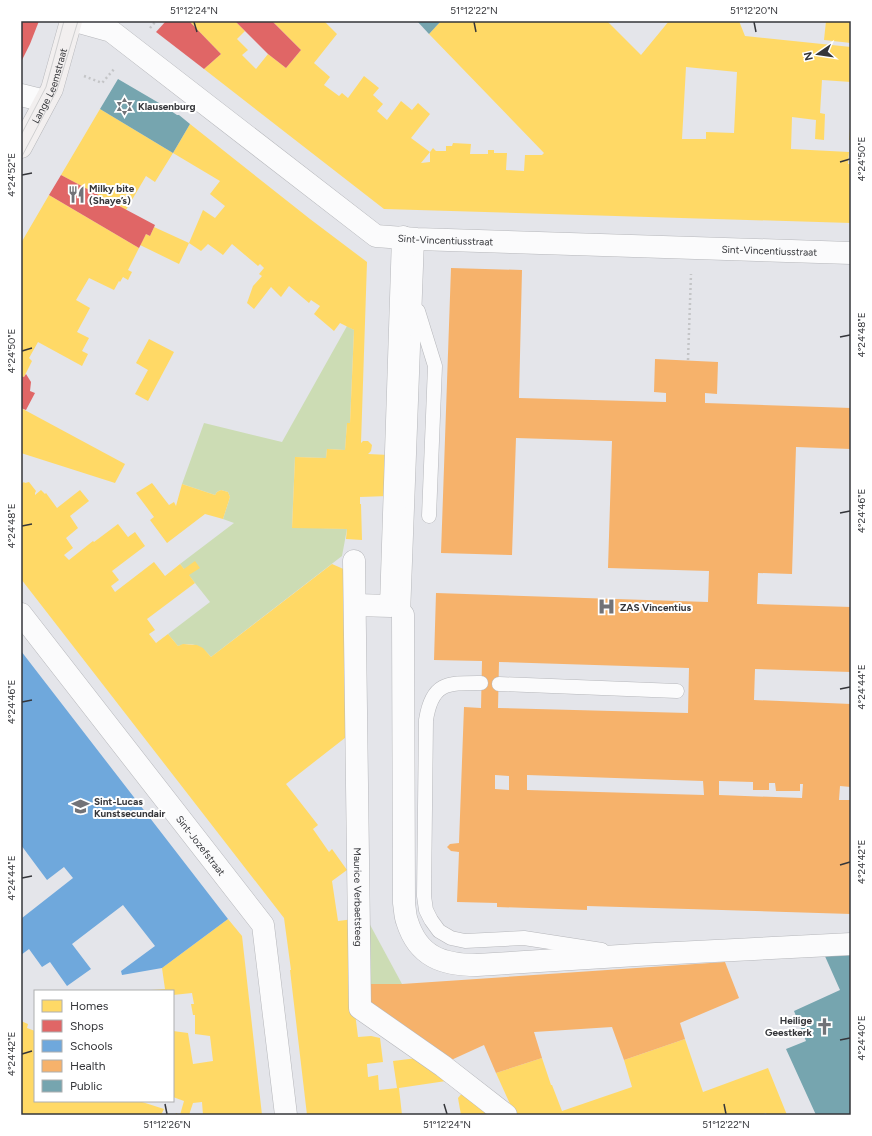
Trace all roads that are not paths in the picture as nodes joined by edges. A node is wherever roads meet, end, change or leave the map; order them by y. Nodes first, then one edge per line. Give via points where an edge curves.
1 (71, 21) edge
2 (75, 21) edge
3 (116, 26) edge
4 (21, 95) edge
5 (45, 101) junction
6 (21, 147) edge
7 (410, 238) junction
8 (851, 253) edge
9 (414, 300) junction
10 (429, 516) dead end
11 (354, 561) dead end
12 (364, 606) junction
13 (21, 614) edge
14 (403, 615) joint
15 (481, 683) dead end
16 (499, 684) dead end
17 (677, 691) dead end
18 (851, 944) edge
19 (636, 955) junction
20 (286, 1115) edge
21 (506, 1115) edge

1 - 5 street, Lange Leemstraat via 55,79
2 - 3 street
3 - 7 street, Sint-Vincentiusstraat via 376,236
4 - 5 street
5 - 6 street, Lange Leemstraat
7 - 8 street, Sint-Vincentiusstraat
7 - 9 lane
7 - 12 street via 391,606
9 - 10 lane via 435,366
9 - 14 lane
11 - 12 street
12 - 21 street, Maurice Verbaetsteeg via 360,1008 443,1066
13 - 20 street, Sint-Jozefstraat via 263,925
14 - 19 street via 404,903 411,934 432,956 461,965
15 - 19 lane via 458,683 443,687 434,695 428,706 424,896 431,920 440,931 451,938 465,941 524,938
16 - 17 lane
18 - 19 street

